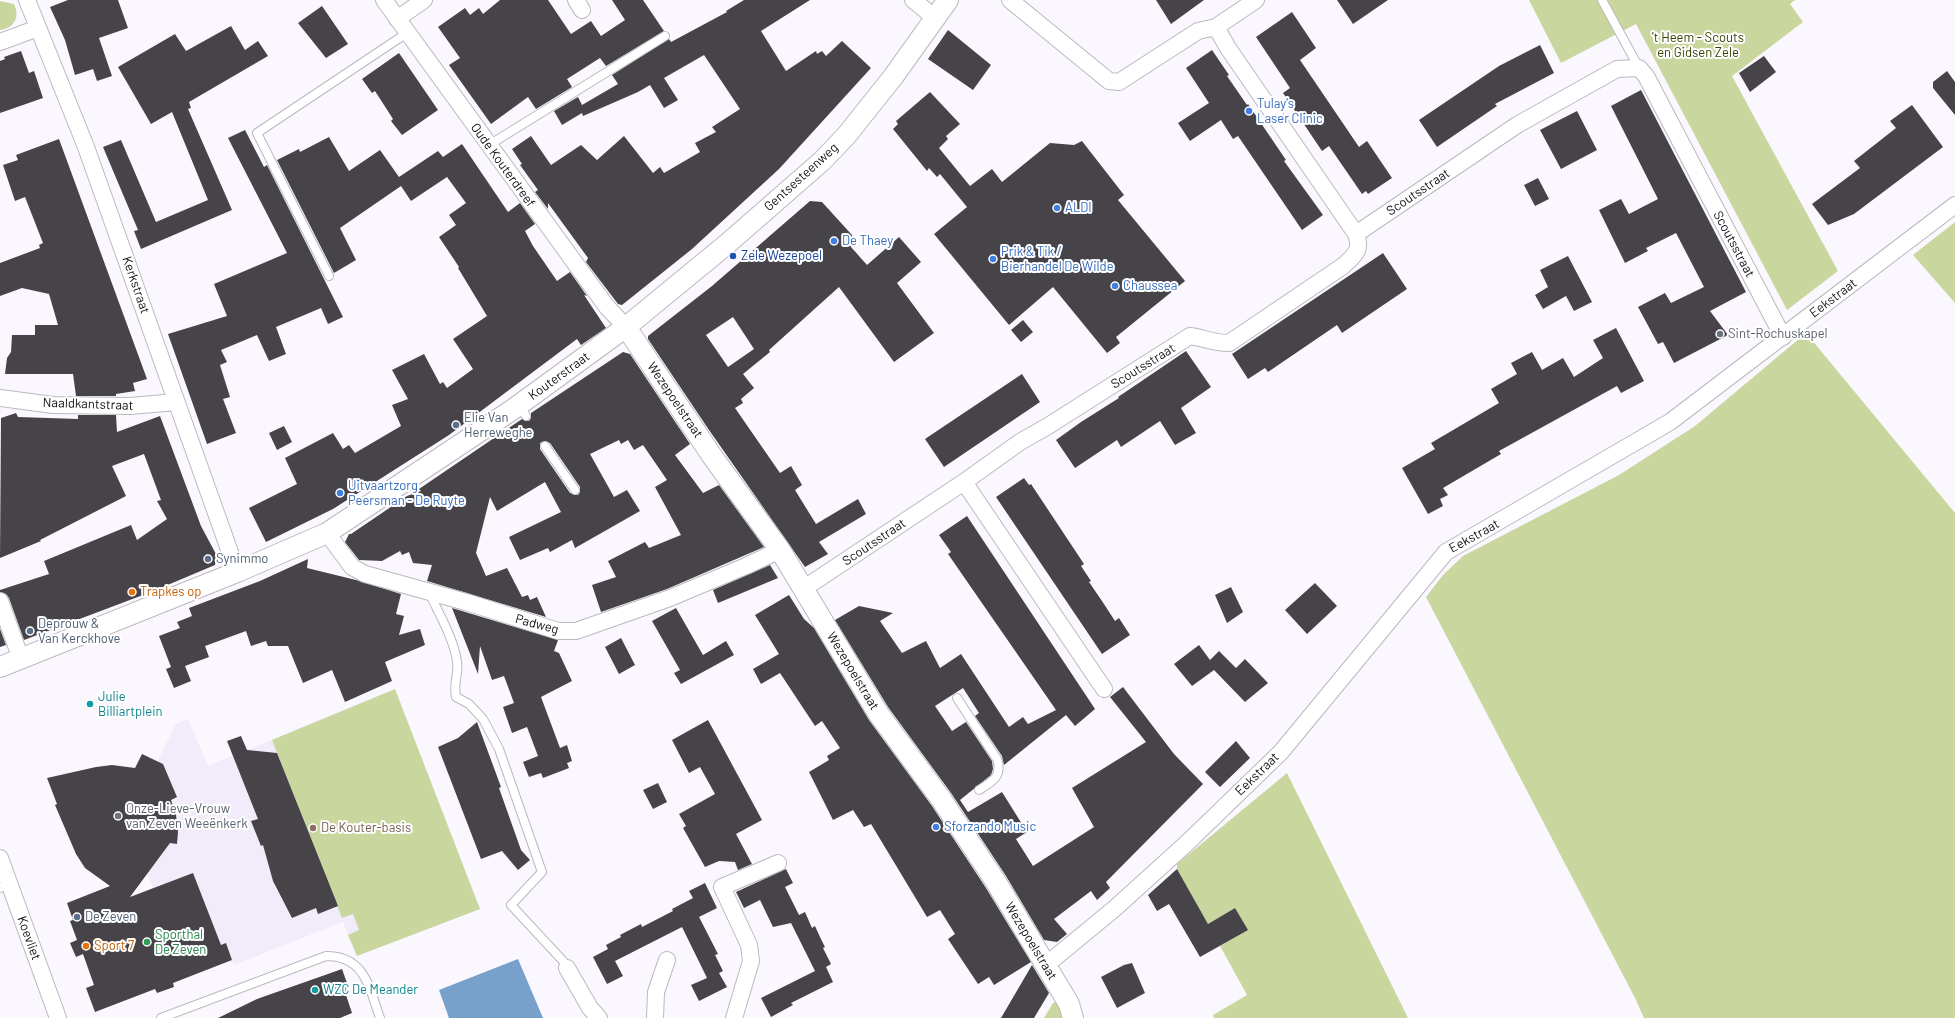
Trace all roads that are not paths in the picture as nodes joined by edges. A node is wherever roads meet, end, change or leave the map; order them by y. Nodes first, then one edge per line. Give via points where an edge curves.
1 (27, 0) edge
2 (384, 0) edge
3 (424, 0) edge
4 (912, 0) edge
5 (948, 0) edge
6 (1010, 0) edge
7 (1256, 0) edge
8 (1602, 0) edge
9 (934, 18) junction
10 (397, 19) junction
11 (1216, 27) junction
12 (38, 28) junction
13 (407, 33) junction
14 (665, 36) dead end
15 (0, 42) edge
16 (1639, 68) junction
17 (489, 145) junction
18 (1955, 205) edge
19 (1356, 234) junction
20 (329, 276) dead end
21 (626, 327) junction
22 (1783, 337) junction
23 (0, 398) edge
24 (176, 402) junction
25 (545, 446) dead end
26 (964, 482) junction
27 (575, 490) dead end
28 (327, 533) junction
29 (780, 550) junction
30 (236, 572) junction
31 (803, 589) junction
32 (428, 592) junction
33 (0, 601) edge
34 (21, 659) junction
35 (0, 667) edge
36 (1104, 689) dead end
37 (957, 698) dead end
38 (979, 790) dead end
39 (0, 858) edge
40 (778, 863) dead end
41 (5, 886) edge
42 (667, 960) dead end
43 (1046, 965) junction
44 (568, 968) joint
45 (58, 1018) edge
46 (161, 1018) edge
47 (380, 1018) edge
48 (598, 1018) edge
49 (655, 1018) edge
50 (734, 1018) edge
51 (1073, 1018) edge

1 - 12 street, Kerkstraat
2 - 10 street, Oude Kouterdreef
3 - 10 street
4 - 9 street
5 - 9 street, Gentsesteenweg
6 - 11 street via 1109,81 1119,82 1198,31
7 - 11 street
8 - 16 lane
9 - 21 street, Gentsesteenweg via 893,77 846,136 822,161
10 - 13 street, Oude Kouterdreef
11 - 19 street
12 - 15 street
12 - 24 street, Kerkstraat via 126,254
13 - 17 street, Oude Kouterdreef
13 - 20 lane via 257,134
14 - 17 lane
16 - 19 street, Scoutsstraat via 1617,69 1517,125
16 - 22 street, Scoutsstraat via 1650,83
17 - 21 street, Oude Kouterdreef via 607,307
18 - 22 street, Eekstraat
19 - 26 street, Scoutsstraat via 1360,243 1356,254 1343,266 1229,343 1214,343 1202,337 1190,336 1020,442
21 - 28 street, Kouterstraat via 522,411
21 - 29 street, Wezepoelstraat via 712,456
22 - 43 street, Eekstraat via 1670,422 1446,552 1281,752 1114,910
23 - 24 street, Naaldkantstraat via 53,405 130,406
24 - 30 street, Kerkstraat
25 - 27 lane
26 - 31 street, Scoutsstraat
26 - 36 street
28 - 30 street, Kouterstraat
28 - 32 street, Padweg via 352,567 365,574
29 - 31 street, Wezepoelstraat
29 - 32 street, Padweg via 670,598 576,631 558,632
30 - 34 street, Kouterstraat
31 - 43 street, Wezepoelstraat via 878,713 953,807
32 - 44 lane via 452,643 458,673 454,686 456,697 469,704 483,719 499,749 542,872 511,905
33 - 34 street
34 - 35 street, Kouterstraat
37 - 38 lane via 1000,766 995,780
39 - 41 street, Koevliet
40 - 50 street via 722,887 750,945 751,961
41 - 45 street, Koevliet
42 - 49 street via 656,992
43 - 51 street, Wezepoelstraat via 1069,1004
44 - 48 street
46 - 47 lane via 326,956 340,956 352,961 365,978

